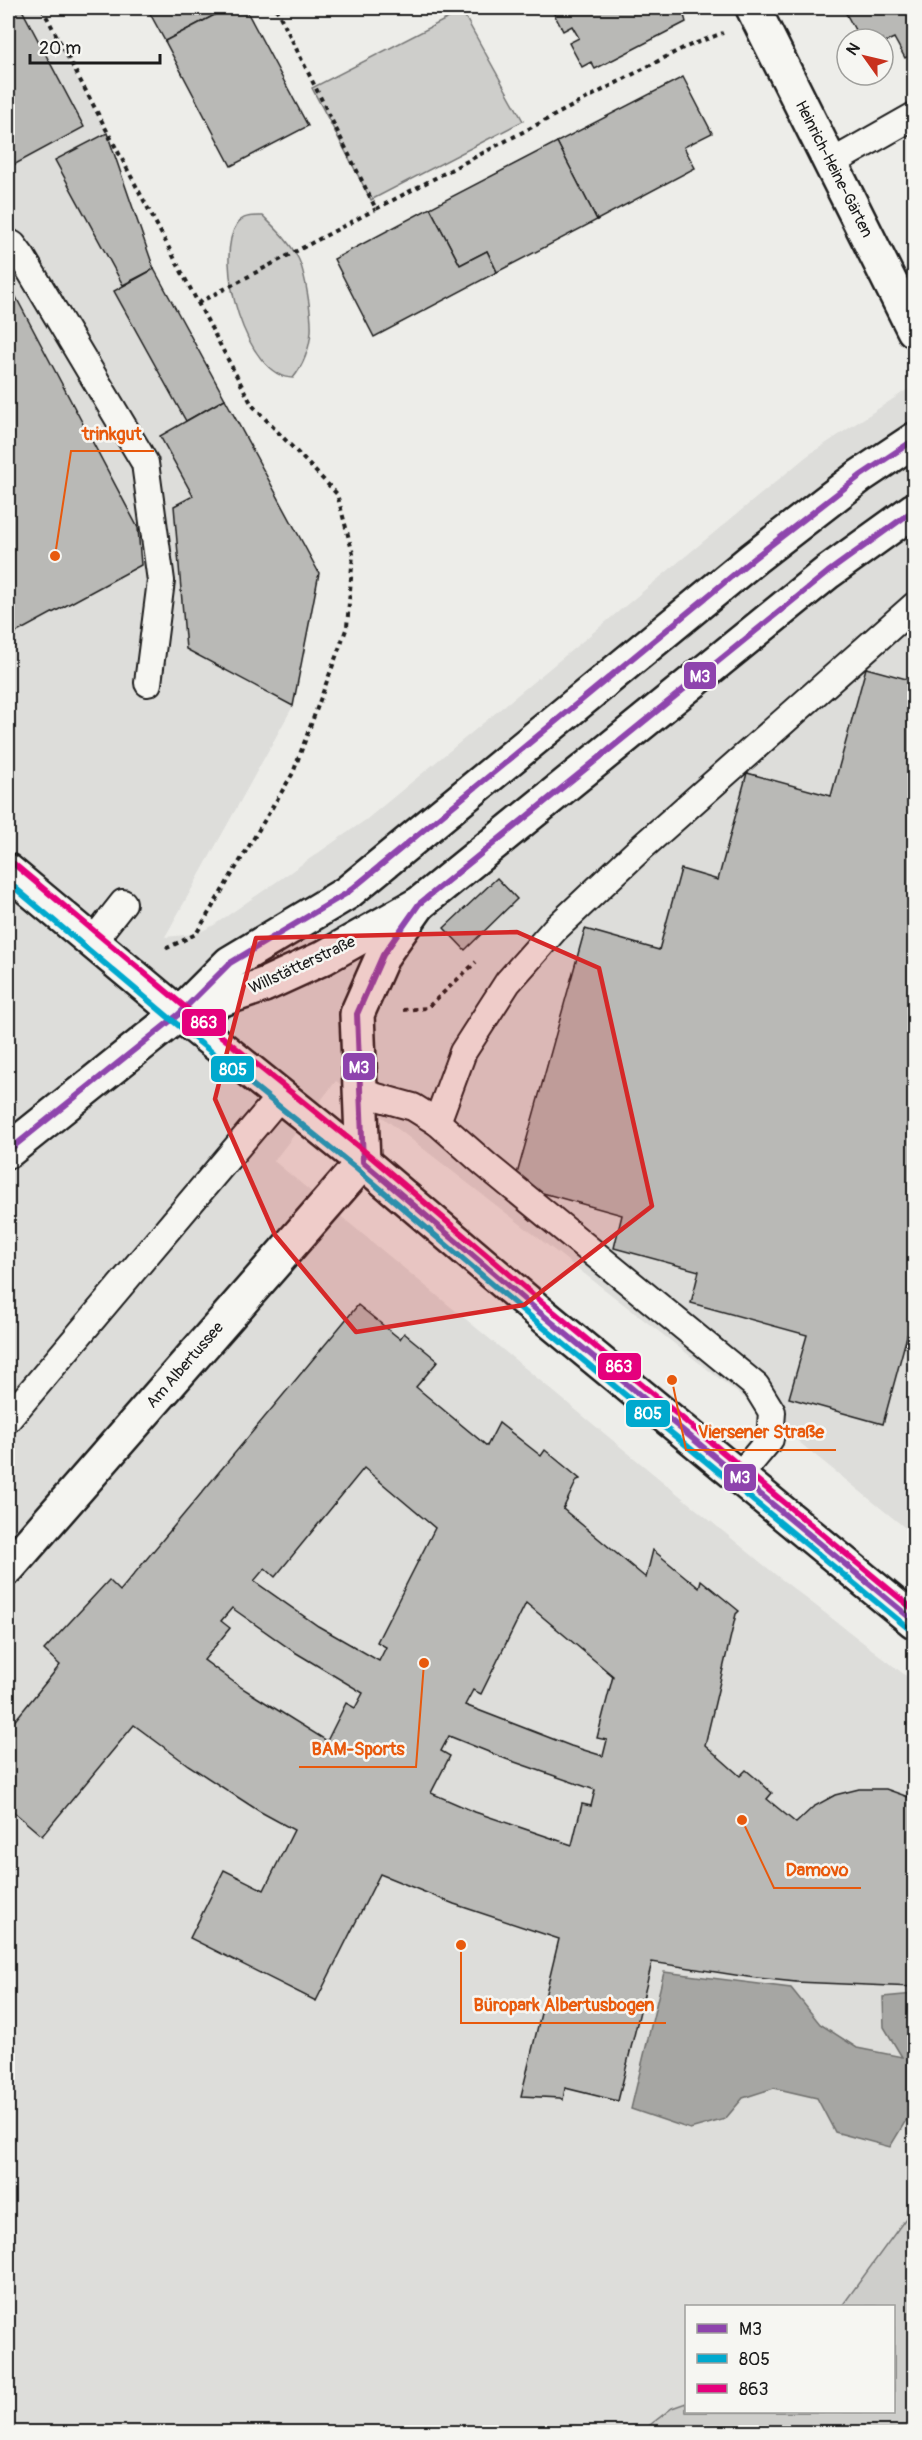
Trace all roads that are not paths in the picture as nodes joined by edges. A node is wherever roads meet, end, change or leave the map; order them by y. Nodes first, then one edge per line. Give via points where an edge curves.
1 (756, 13) edge
2 (915, 116) edge
3 (831, 163) junction
4 (8, 242) edge
5 (915, 330) edge
6 (915, 440) edge
7 (915, 510) edge
8 (915, 606) edge
9 (148, 683) dead end
10 (8, 871) edge
11 (123, 903) dead end
12 (418, 904) junction
13 (93, 941) junction
14 (179, 1014) junction
15 (359, 1092) junction
16 (281, 1095) junction
17 (437, 1122) junction
18 (8, 1151) edge
19 (363, 1162) junction
20 (8, 1419) edge
21 (739, 1476) junction
22 (8, 1568) edge
23 (915, 1621) edge

1 - 3 street, Heinrich-Heine-Gärten
2 - 3 lane
3 - 5 street, Heinrich-Heine-Gärten
4 - 9 lane via 22,257 145,463 161,581
6 - 14 street, Willstätterstraße via 860,476 754,558 347,892 230,963
7 - 12 street, Willstätterstraße via 828,572
8 - 17 lane via 555,928 508,982 464,1052
10 - 13 street
11 - 13 lane
12 - 14 street, Willstätterstraße via 323,958 264,985
12 - 15 street, Willstätterstraße via 383,955 357,1014
13 - 14 street
14 - 16 street
14 - 18 street, Willstätterstraße
15 - 17 lane via 413,1107
15 - 19 street, Willstätterstraße
16 - 19 street
16 - 20 lane
17 - 21 lane via 756,1386 772,1412 770,1439
19 - 21 street
19 - 22 street, Am Albertussee
21 - 23 street

